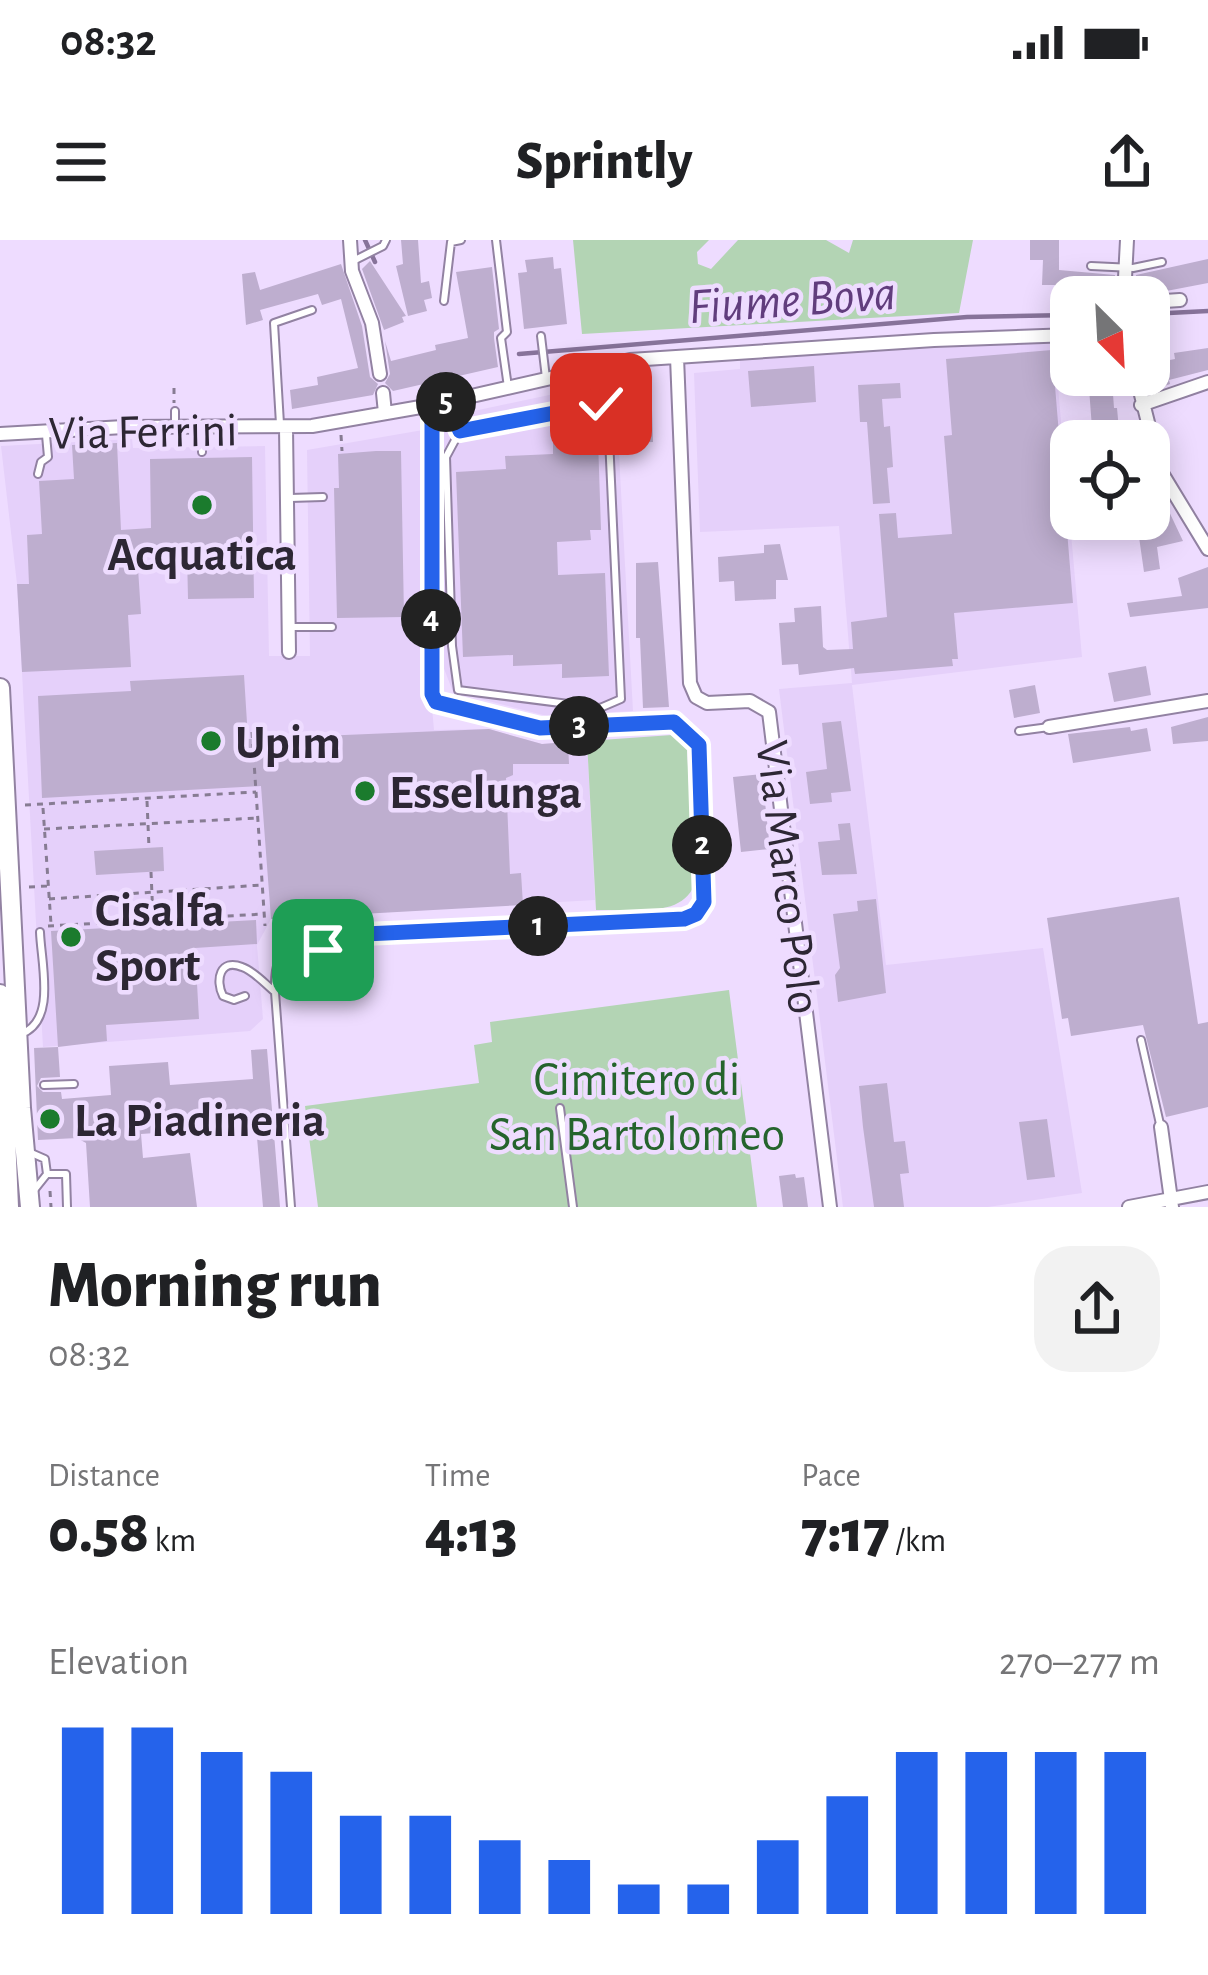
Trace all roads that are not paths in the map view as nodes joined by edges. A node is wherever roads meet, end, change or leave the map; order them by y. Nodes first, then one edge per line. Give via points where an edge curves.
1 (350, 240) edge
2 (386, 240) edge
3 (460, 240) edge
4 (496, 240) edge
5 (1127, 240) edge
6 (351, 262) junction
7 (1162, 262) dead end
8 (1090, 266) dead end
9 (1125, 268) junction
10 (1125, 276) edge
11 (1187, 299) dead end
12 (1170, 300) edge
13 (444, 301) dead end
14 (312, 310) dead end
15 (1050, 336) edge
16 (542, 340) dead end
17 (677, 357) junction
18 (598, 365) junction
19 (380, 374) dead end
20 (546, 378) junction
21 (1208, 382) edge
22 (508, 388) junction
23 (383, 393) dead end
24 (1140, 396) edge
25 (448, 401) junction
26 (601, 404) junction
27 (432, 405) junction
28 (1142, 405) junction
29 (175, 411) road end
30 (386, 412) junction
31 (175, 426) junction
32 (201, 426) junction
33 (283, 428) junction
34 (46, 431) junction
35 (460, 431) junction
36 (0, 434) edge
37 (202, 452) dead end
38 (38, 474) dead end
39 (323, 497) dead end
40 (287, 498) junction
41 (1208, 549) edge
42 (289, 627) junction
43 (332, 627) dead end
44 (289, 652) dead end
45 (0, 688) edge
46 (1208, 701) edge
47 (1048, 727) joint
48 (1018, 731) dead end
49 (40, 932) dead end
50 (322, 936) junction
51 (323, 952) dead end
52 (275, 992) junction
53 (0, 994) edge
54 (245, 996) dead end
55 (0, 1006) edge
56 (18, 1036) junction
57 (1141, 1040) dead end
58 (74, 1084) dead end
59 (33, 1085) junction
60 (560, 1108) dead end
61 (1161, 1127) joint
62 (24, 1150) junction
63 (48, 1178) junction
64 (1208, 1192) edge
65 (6, 1197) edge
66 (29, 1201) edge
67 (1172, 1203) edge
68 (67, 1207) edge
69 (291, 1207) edge
70 (573, 1207) edge
71 (830, 1207) edge
72 (1130, 1207) edge

1 - 6 street
2 - 6 lane
3 - 13 lane via 451,242
4 - 22 lane
5 - 9 street
6 - 19 street
7 - 9 lane
8 - 9 lane
9 - 10 street
11 - 12 street
14 - 33 lane via 274,323
15 - 17 street, Via Ferrini
16 - 20 lane
17 - 18 street, Via Ferrini
17 - 71 street, Via Marco Polo via 689,683 707,703 750,701 770,712
18 - 20 street, Via Ferrini
18 - 26 lane
20 - 22 street, Via Ferrini
21 - 28 street
22 - 25 street, Via Ferrini
23 - 30 street
24 - 28 street
25 - 27 street, Via Ferrini
25 - 35 lane
26 - 35 lane
26 - 35 lane via 621,699 600,708 458,690 446,457
27 - 30 street, Via Ferrini
27 - 50 lane via 436,702 540,728 674,722 699,745 704,902 684,919
28 - 41 street via 1160,470
29 - 31 lane
30 - 33 street, Via Ferrini
31 - 32 street, Via Ferrini
31 - 34 street, Via Ferrini
32 - 33 street, Via Ferrini
32 - 37 lane
33 - 40 street, Via Ferrini
34 - 36 street, Via Ferrini
34 - 38 lane via 48,457
39 - 40 lane
40 - 42 street, Via Ferrini
42 - 43 lane
42 - 44 street, Via Ferrini
45 - 56 main road
46 - 47 street
47 - 48 lane
49 - 56 lane via 42,1016
50 - 51 lane
50 - 52 lane via 282,949
52 - 54 lane via 237,964 226,966 217,984 224,996
52 - 69 lane
53 - 55 main road
55 - 65 main road
56 - 59 main road
57 - 61 lane
58 - 59 lane
59 - 62 main road
60 - 70 lane
61 - 67 street
62 - 63 lane via 45,1160
62 - 66 main road
63 - 66 lane
63 - 68 lane via 66,1174
64 - 67 street
67 - 72 street

